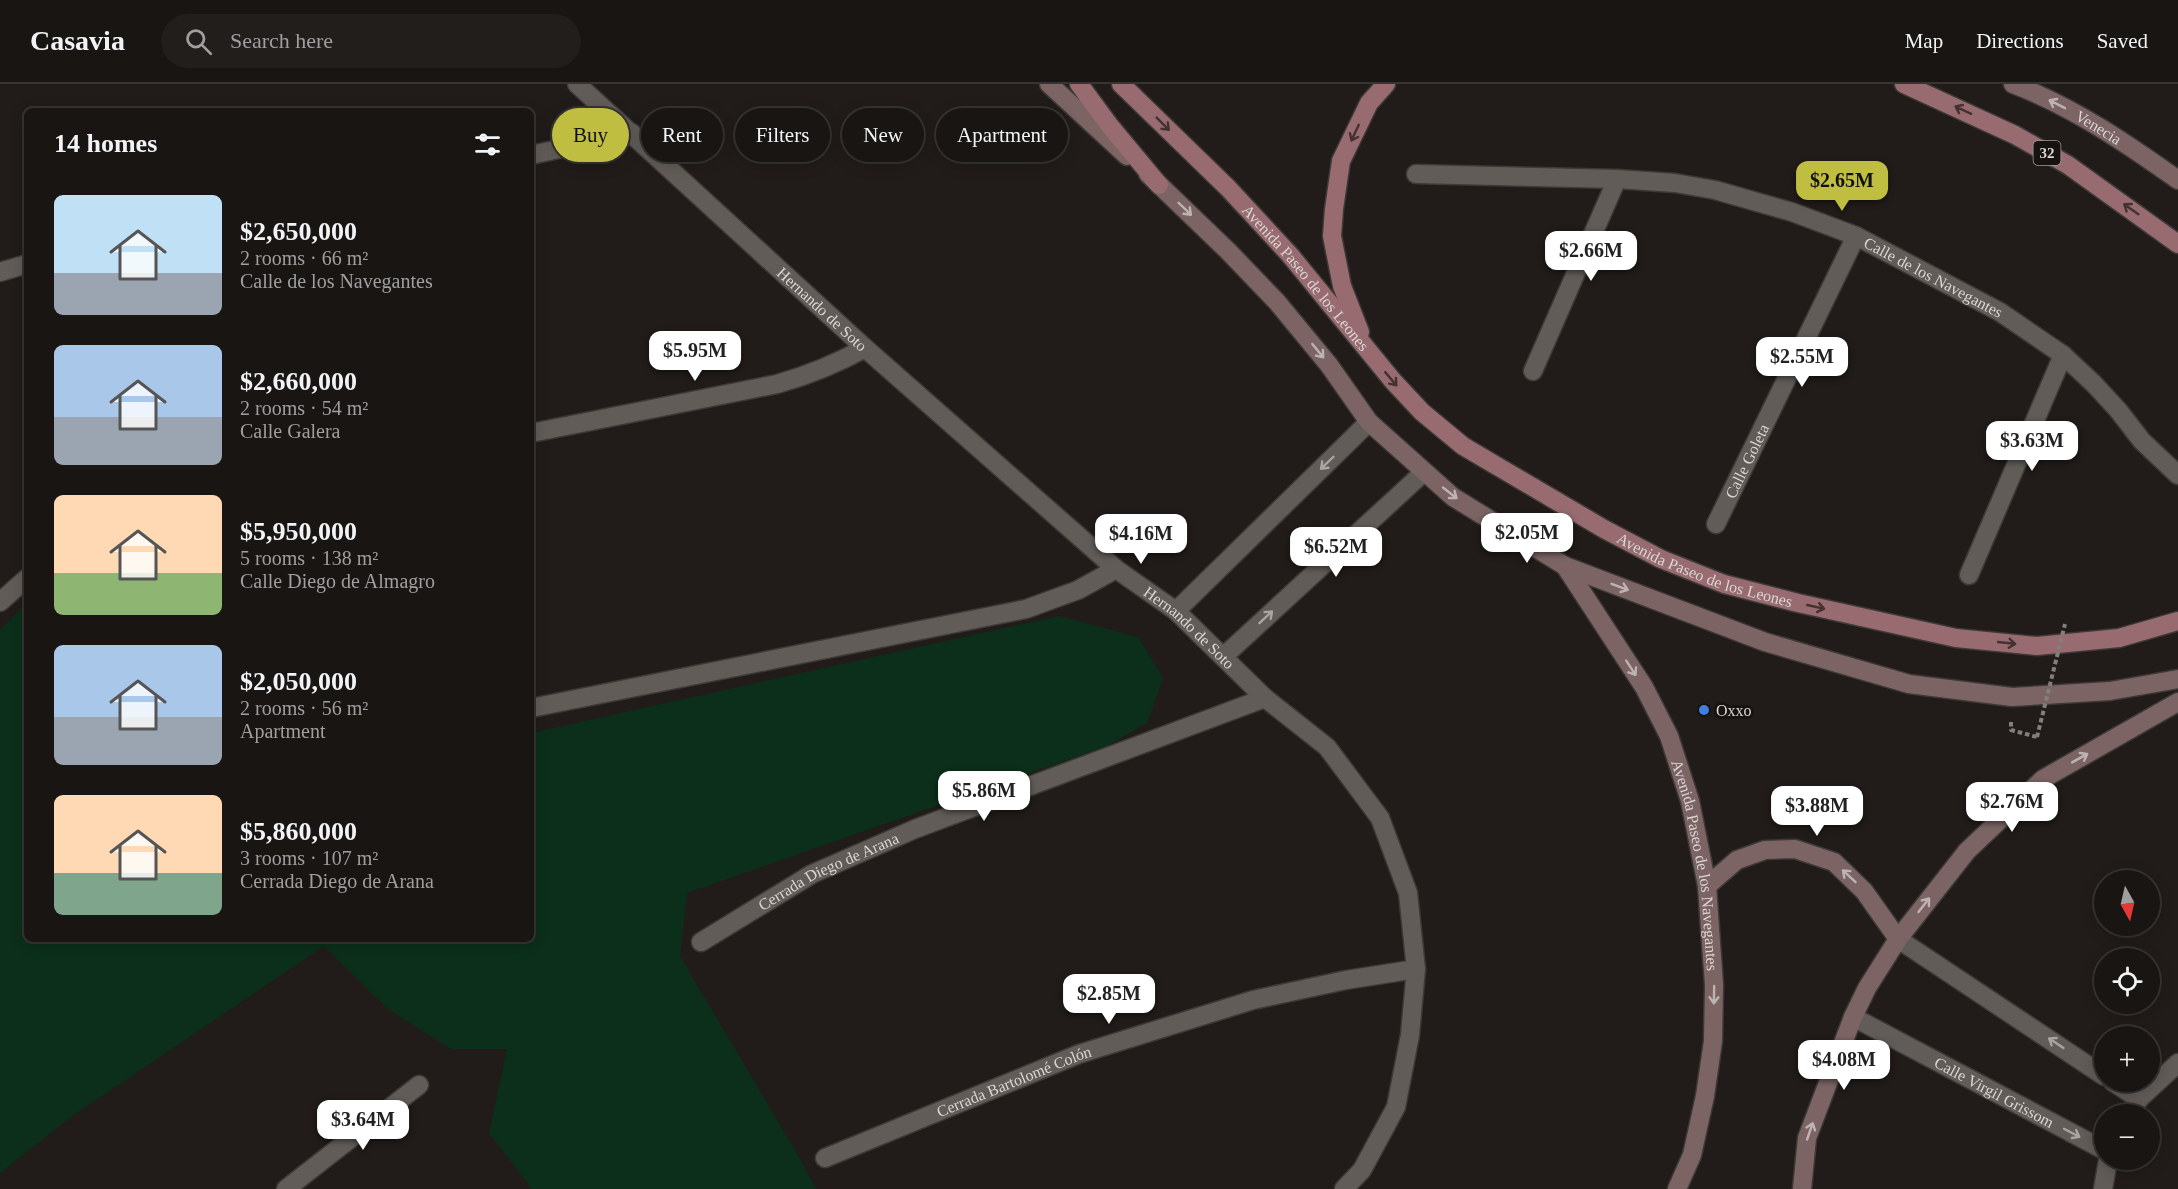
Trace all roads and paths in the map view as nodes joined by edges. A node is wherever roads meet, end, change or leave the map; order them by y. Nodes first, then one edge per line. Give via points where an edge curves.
1 (577, 84) edge
2 (1049, 84) edge
3 (1079, 84) edge
4 (1121, 84) edge
5 (1386, 84) edge
6 (1904, 84) edge
7 (2013, 84) edge
8 (632, 133) junction
9 (534, 154) edge
10 (1416, 174) dead end
11 (1617, 179) junction
12 (2178, 180) edge
13 (1159, 185) junction
14 (1856, 236) junction
15 (2178, 244) edge
16 (24, 265) edge
17 (0, 272) edge
18 (1365, 345) junction
19 (865, 348) junction
20 (2063, 355) junction
21 (1533, 371) dead end
22 (1369, 422) junction
23 (534, 432) edge
24 (1424, 472) junction
25 (2178, 476) edge
26 (1716, 524) dead end
27 (1564, 566) junction
28 (1116, 569) junction
29 (1969, 575) dead end
30 (24, 581) edge
31 (0, 602) edge
32 (1176, 611) junction
33 (2178, 621) edge
34 (2065, 624) dead end
35 (1223, 657) junction
36 (2178, 679) edge
37 (1265, 698) junction
38 (2178, 702) edge
39 (534, 707) edge
40 (2037, 737) dead end
41 (1707, 886) junction
42 (1898, 939) junction
43 (701, 942) dead end
44 (1416, 969) junction
45 (1853, 1017) junction
46 (2178, 1063) edge
47 (2094, 1069) edge
48 (419, 1085) dead end
49 (2121, 1092) edge
50 (2131, 1104) edge
51 (2137, 1104) edge
52 (2094, 1145) edge
53 (825, 1158) dead end
54 (2106, 1170) edge
55 (286, 1189) edge
56 (1344, 1189) edge
57 (1677, 1189) edge
58 (1802, 1189) edge
59 (2103, 1189) edge

1 - 8 street, Hernando de Soto
2 - 13 street
3 - 13 main road
4 -> 18 main road, Avenida Paseo de los Leones via 1228,188
5 -> 18 main road via 1369,104 1341,161 1334,209 1332,236 1342,286
15 -> 6 main road, 32 via 2068,165 2015,135
12 -> 7 street, Venecia via 2082,117
8 - 9 street
8 - 19 street, Hernando de Soto
10 - 11 street, Calle de los Navegantes
11 - 14 street, Calle de los Navegantes via 1715,190
11 - 21 street
13 -> 22 street via 1277,302
14 - 20 street, Calle de los Navegantes via 2000,312
14 - 26 street, Calle Goleta
16 - 17 street
18 -> 33 main road, Avenida Paseo de los Leones via 1422,412 1463,446 1661,559 1724,584 1956,638 2037,646 2119,638
19 - 23 street via 810,375 777,384
19 - 28 street, Hernando de Soto
20 - 25 street, Calle de los Navegantes
20 - 29 street
22 - 24 street
22 -> 32 street
24 -> 27 street via 1453,497
35 -> 24 street
27 -> 36 street via 1765,642 1909,684 2012,697 2110,691
27 -> 41 street, Avenida Paseo de los Navegantes via 1644,687 1669,736 1690,801
28 - 32 street, Hernando de Soto
28 - 39 street via 1078,590 1026,609
30 - 31 street
32 - 35 street, Hernando de Soto
34 - 40 path, bridge
35 - 37 street, Hernando de Soto
37 - 43 street, Cerrada Diego de Arana via 915,829 812,874
37 - 44 street, Hernando de Soto via 1327,747 1380,818 1408,892
42 -> 38 street via 1967,851 2043,779
42 -> 41 street via 1864,891 1834,862 1795,849 1765,850 1737,860
41 -> 57 street, Avenida Paseo de los Navegantes via 1714,985 1713,1041 1692,1155
42 - 45 street
47 -> 42 street
44 - 53 street, Cerrada Bartolomé Colón via 1253,1000 1079,1054
44 - 56 street, Hernando de Soto via 1410,1035 1396,1107 1362,1170
45 -> 52 street, Calle Virgil Grissom
58 -> 45 street via 1807,1138
46 - 51 street
48 - 55 street
49 - 50 street
54 - 59 street

